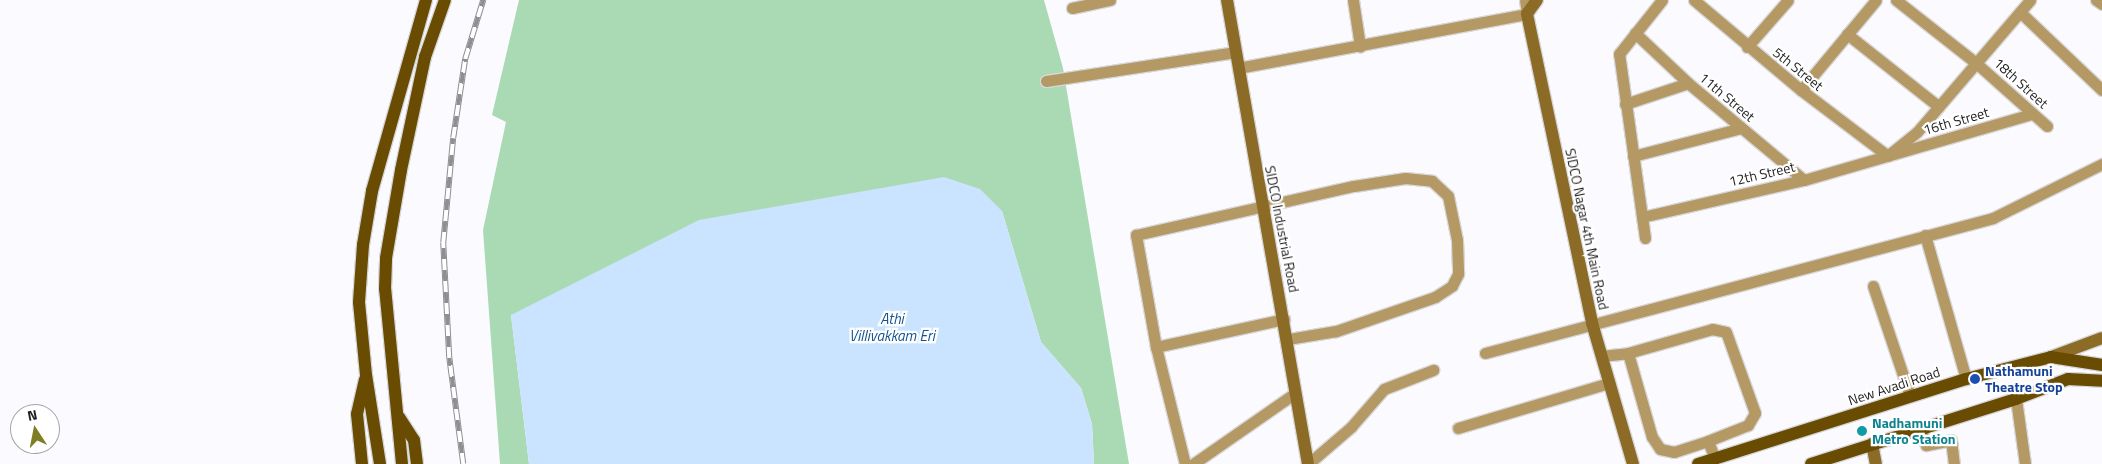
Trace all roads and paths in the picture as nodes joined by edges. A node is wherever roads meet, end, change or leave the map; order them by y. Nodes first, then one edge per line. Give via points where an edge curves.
1 (426, 0) edge
2 (445, 0) edge
3 (1110, 0) edge
4 (1227, 0) edge
5 (1353, 0) edge
6 (1525, 0) edge
7 (1537, 0) edge
8 (1662, 0) edge
9 (1694, 0) edge
10 (1788, 0) edge
11 (1876, 0) edge
12 (1896, 0) edge
13 (2030, 0) edge
14 (2096, 0) edge
15 (2102, 4) edge
16 (1072, 8) dead end
17 (2020, 12) junction
18 (1526, 14) junction
19 (1635, 33) junction
20 (1847, 34) junction
21 (1360, 46) junction
22 (1748, 47) junction
23 (1236, 52) junction
24 (1976, 63) junction
25 (1238, 68) junction
26 (1046, 81) dead end
27 (1688, 83) junction
28 (1801, 90) junction
29 (2102, 90) edge
30 (1624, 104) junction
31 (1938, 107) junction
32 (2031, 114) junction
33 (2047, 126) dead end
34 (1741, 128) junction
35 (1633, 156) junction
36 (1888, 156) junction
37 (2102, 164) edge
38 (1804, 180) junction
39 (1261, 208) junction
40 (1642, 217) junction
41 (1925, 235) junction
42 (1645, 238) dead end
43 (1873, 286) dead end
44 (1284, 319) junction
45 (1592, 323) junction
46 (2102, 338) edge
47 (1288, 339) junction
48 (1156, 347) junction
49 (1485, 353) dead end
50 (1628, 353) junction
51 (1601, 356) junction
52 (2051, 357) junction
53 (2067, 358) junction
54 (2102, 365) edge
55 (1433, 370) dead end
56 (366, 375) junction
57 (1966, 379) junction
58 (2066, 380) junction
59 (2102, 381) edge
60 (1609, 383) junction
61 (1295, 393) junction
62 (1910, 396) junction
63 (2016, 399) junction
64 (399, 417) junction
65 (1458, 428) dead end
66 (1921, 430) junction
67 (1708, 441) junction
68 (1872, 444) junction
69 (1715, 459) junction
70 (362, 464) edge
71 (380, 464) edge
72 (402, 464) edge
73 (417, 464) edge
74 (1184, 464) edge
75 (1193, 464) edge
76 (1308, 464) edge
77 (1633, 464) edge
78 (1698, 464) edge
79 (1811, 464) edge
80 (1876, 464) edge
81 (1954, 464) edge
82 (2025, 464) edge

1 - 56 main road via 372,191 363,245 359,302
2 - 64 main road via 426,57 386,258 386,289
3 - 16 street
4 - 23 street, SIDCO Industrial Road
5 - 21 street
6 - 18 street
7 - 18 street
8 - 19 street
9 - 22 street, 5th Street
10 - 22 street
11 - 20 street
12 - 24 street, 18th Street
13 - 17 street
14 - 15 street
17 - 24 street
17 - 29 street
18 - 21 street
18 - 45 street, SIDCO Nagar 4th Main Road
19 - 27 street, 11th Street
19 - 30 street via 1619,54
20 - 28 street
20 - 31 street
21 - 25 street
22 - 28 street, 5th Street
23 - 25 street, SIDCO Industrial Road
23 - 26 street
24 - 31 street
24 - 32 street, 18th Street
25 - 39 street, SIDCO Industrial Road
27 - 30 street
27 - 34 street, 11th Street
28 - 36 street, 5th Street
30 - 35 street
31 - 36 street via 1917,132
32 - 33 street, 18th Street
32 - 36 street, 16th Street
34 - 35 street
34 - 38 street, 11th Street
35 - 40 street
36 - 38 street, 12th Street
37 - 41 street via 1992,218
38 - 40 street, 12th Street
39 - 44 street, SIDCO Industrial Road
39 - 47 street via 1354,186 1406,178 1432,181 1448,196 1457,248 1458,274 1452,286 1435,297 1336,331
39 - 48 street via 1136,235
40 - 42 street
41 - 45 street
41 - 57 street
43 - 62 street
44 - 47 street, SIDCO Industrial Road
44 - 48 street
45 - 49 street
45 - 51 street, SIDCO Nagar 4th Main Road
46 - 52 street
47 - 61 street, SIDCO Industrial Road
48 - 74 street
50 - 51 street
50 - 67 street via 1652,438 1660,449 1674,452
50 - 67 street via 1712,328 1726,332 1755,414 1748,425
51 - 60 street, SIDCO Nagar 4th Main Road
52 - 53 main road, New Avadi Road
52 - 57 main road, New Avadi Road
53 - 54 main road, New Avadi Road
53 - 58 main road
55 - 76 street via 1384,389 1351,427
56 - 70 main road via 357,414
56 - 71 main road
57 - 62 main road, New Avadi Road
58 - 59 main road
58 - 63 main road
60 - 65 street
60 - 77 street, SIDCO Nagar 4th Main Road
61 - 75 street
61 - 76 street, SIDCO Industrial Road
62 - 69 main road, New Avadi Road
63 - 66 main road
63 - 82 street
64 - 72 main road
64 - 73 main road via 414,440
66 - 68 main road
66 - 81 street via 1926,445 1951,440
67 - 69 street
68 - 79 main road
68 - 80 street
69 - 78 main road, New Avadi Road

